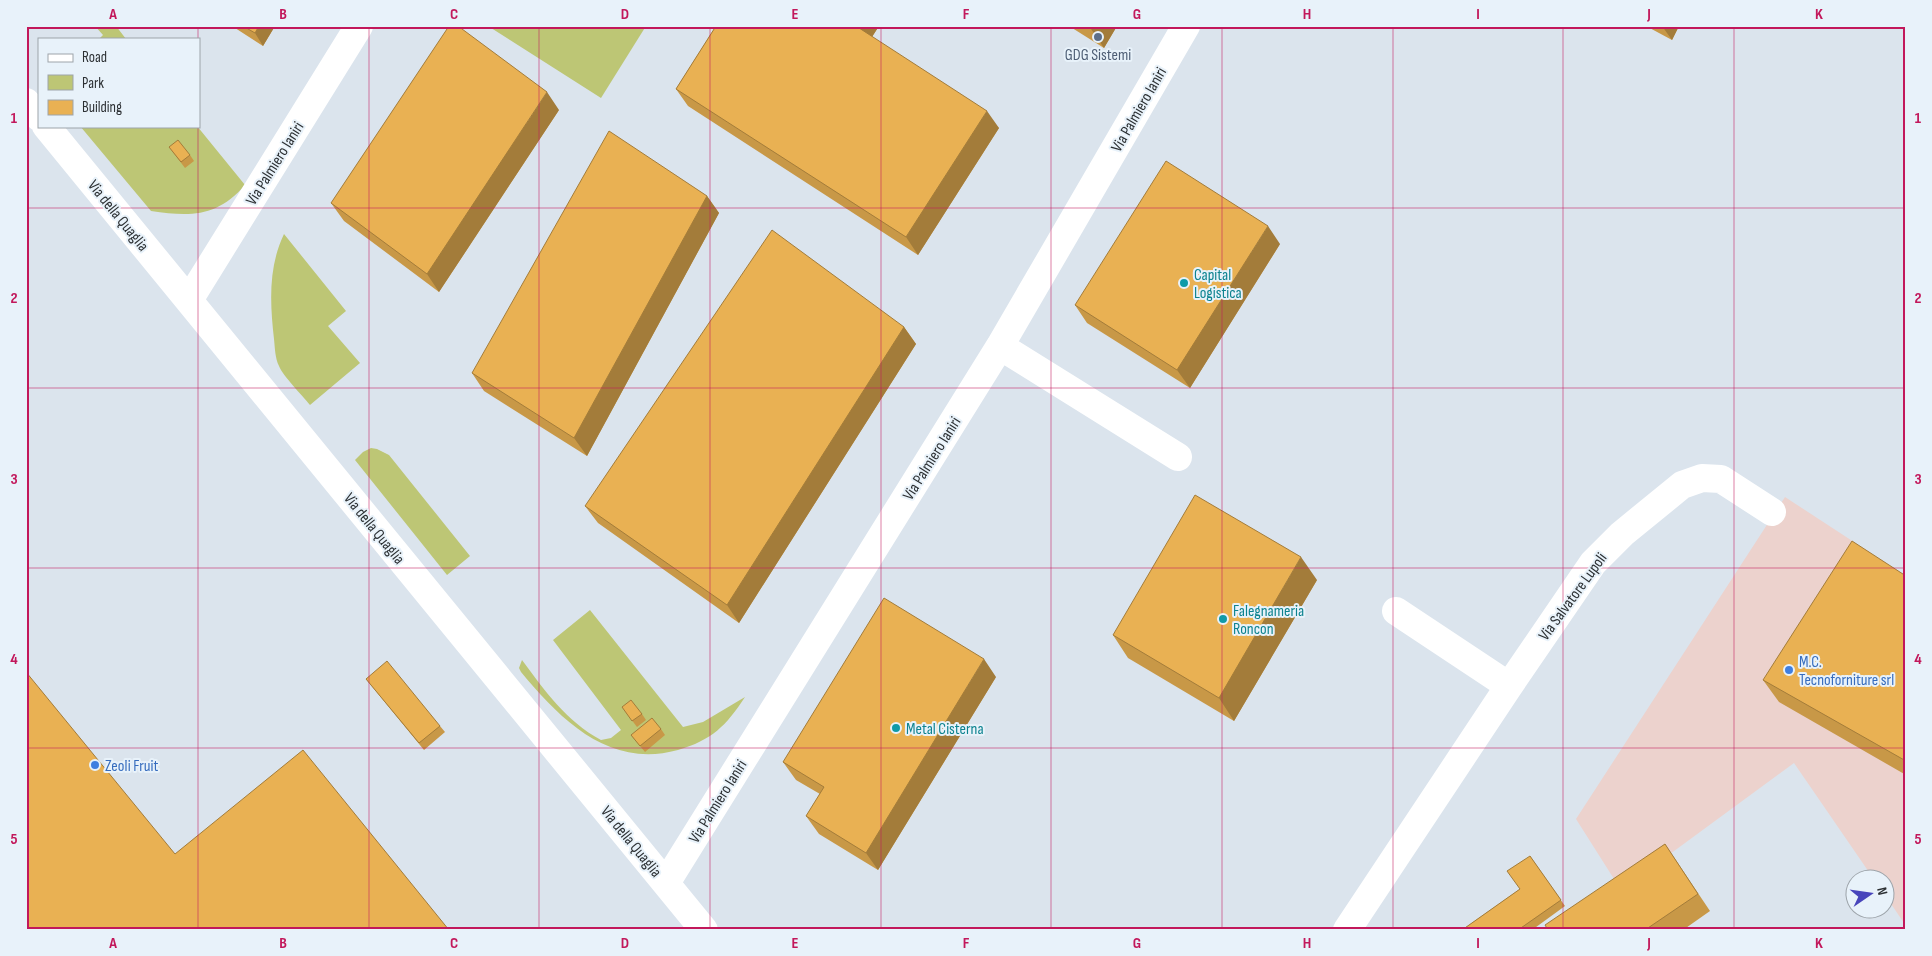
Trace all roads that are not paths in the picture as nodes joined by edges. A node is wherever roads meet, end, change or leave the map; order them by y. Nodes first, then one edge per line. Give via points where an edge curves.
1 (359, 26) edge
2 (1186, 26) edge
3 (26, 102) edge
4 (38, 116) edge
5 (48, 128) edge
6 (189, 300) junction
7 (1000, 346) junction
8 (1178, 457) dead end
9 (1772, 512) dead end
10 (1396, 611) dead end
11 (1509, 686) junction
12 (666, 883) junction
13 (704, 930) edge
14 (1347, 930) edge

1 - 6 street, Via Palmiero Ianiri
2 - 7 street, Via Palmiero Ianiri
3 - 4 street
5 - 6 street, Via della Quaglia
6 - 12 street, Via della Quaglia
7 - 8 street
7 - 12 street, Via Palmiero Ianiri
9 - 11 street, Via Salvatore Lupoli via 1721,479 1702,478 1682,485 1622,534 1593,564
10 - 11 street
11 - 14 street, Via Salvatore Lupoli
12 - 13 street, Via della Quaglia

